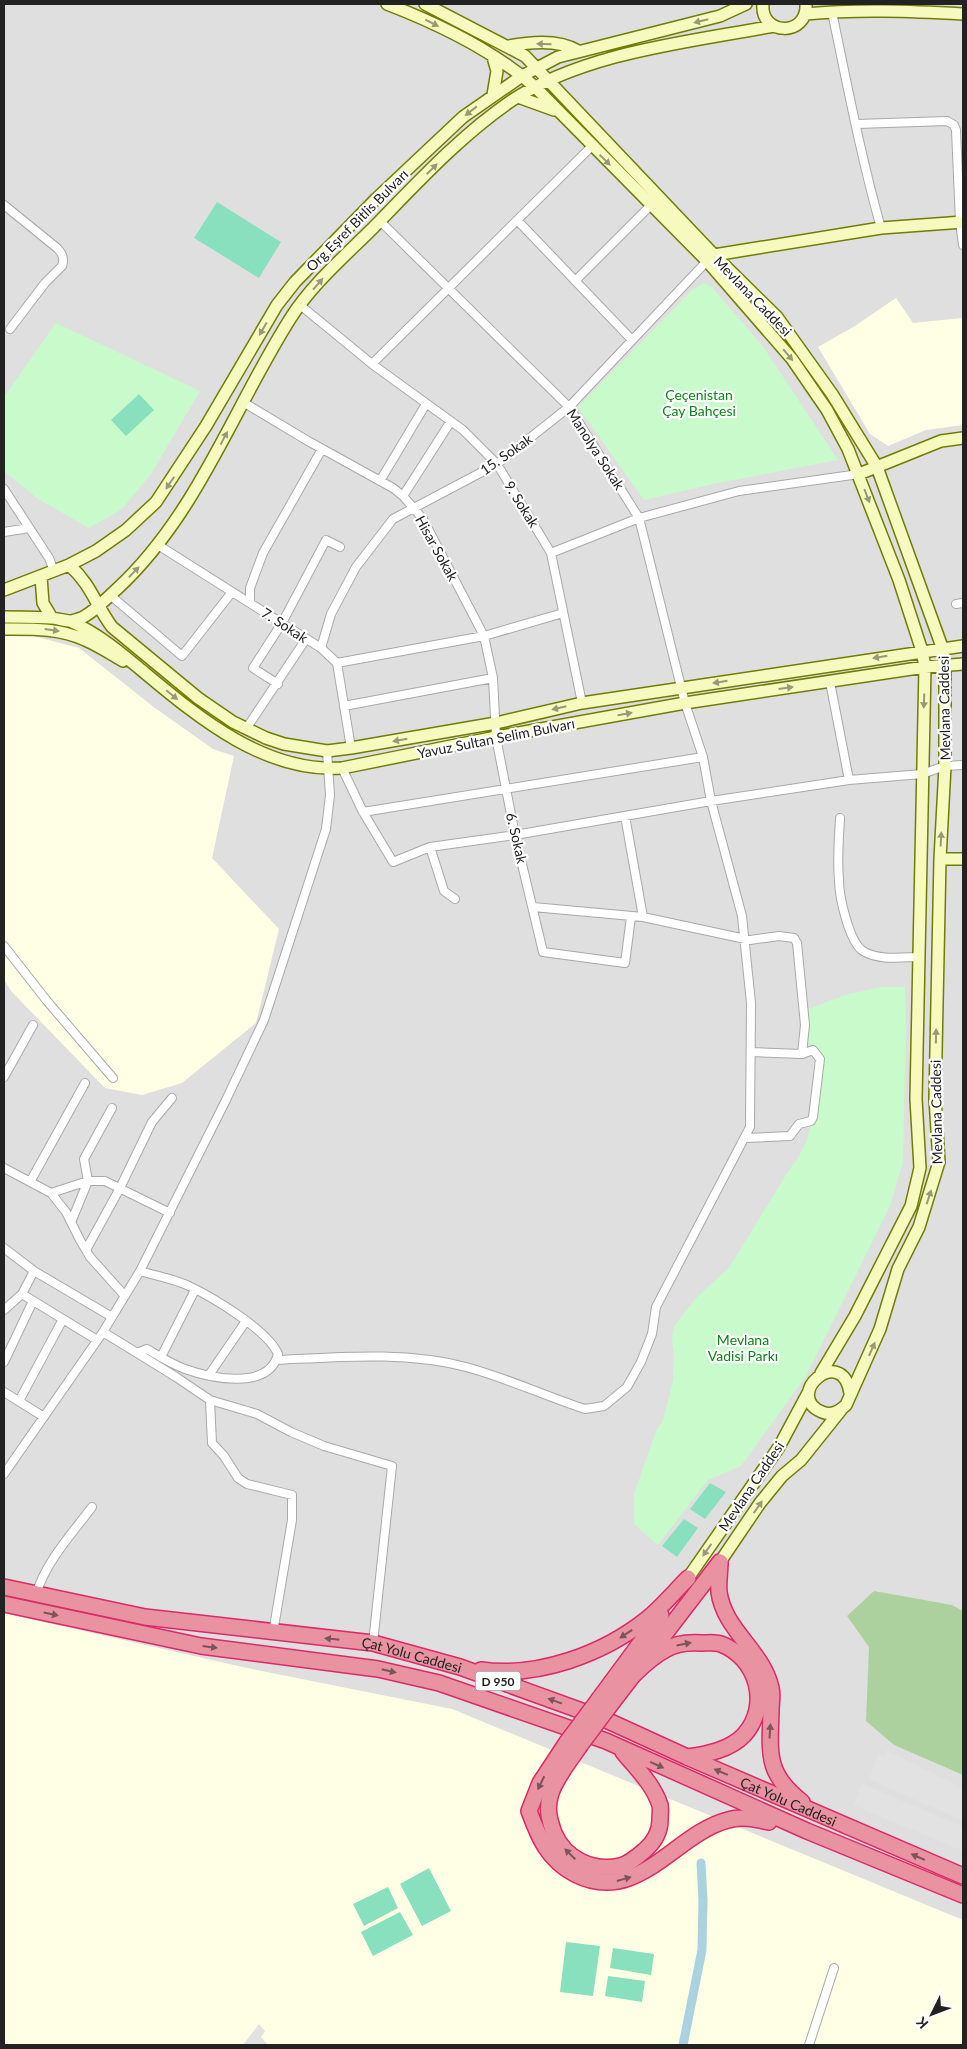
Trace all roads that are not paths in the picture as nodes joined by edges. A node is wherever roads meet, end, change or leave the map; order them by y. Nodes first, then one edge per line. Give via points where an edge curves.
1 (387, 4) edge
2 (425, 4) edge
3 (746, 4) edge
4 (763, 4) edge
5 (805, 9) edge
6 (832, 12) junction
7 (963, 14) edge
8 (774, 26) junction
9 (509, 46) junction
10 (578, 51) junction
11 (493, 57) junction
12 (538, 68) junction
13 (570, 72) junction
14 (522, 76) junction
15 (548, 81) junction
16 (535, 87) junction
17 (493, 95) junction
18 (518, 97) junction
19 (568, 102) junction
20 (558, 111) junction
21 (857, 124) junction
22 (592, 146) junction
23 (4, 206) edge
24 (652, 206) junction
25 (517, 220) junction
26 (380, 221) junction
27 (962, 222) edge
28 (881, 228) junction
29 (963, 244) edge
30 (711, 258) junction
31 (575, 281) junction
32 (449, 287) junction
33 (300, 305) junction
34 (10, 330) dead end
35 (632, 340) junction
36 (372, 364) junction
37 (243, 402) junction
38 (426, 404) junction
39 (569, 407) junction
40 (451, 421) junction
41 (963, 438) edge
42 (322, 449) junction
43 (497, 464) junction
44 (877, 467) junction
45 (859, 474) junction
46 (380, 481) junction
47 (4, 488) edge
48 (403, 496) junction
49 (415, 508) junction
50 (639, 518) junction
51 (29, 528) junction
52 (4, 532) edge
53 (158, 545) junction
54 (340, 547) dead end
55 (551, 553) junction
56 (69, 564) junction
57 (54, 571) junction
58 (41, 577) junction
59 (4, 590) edge
60 (232, 592) junction
61 (110, 595) junction
62 (250, 603) junction
63 (99, 606) junction
64 (562, 612) junction
65 (4, 617) edge
66 (52, 618) junction
67 (70, 621) junction
68 (282, 623) junction
69 (4, 629) edge
70 (484, 636) junction
71 (306, 639) junction
72 (963, 646) edge
73 (321, 648) junction
74 (942, 648) junction
75 (922, 651) junction
76 (337, 662) junction
77 (135, 664) junction
78 (963, 664) edge
79 (945, 665) junction
80 (925, 667) junction
81 (493, 678) junction
82 (830, 682) junction
83 (278, 684) junction
84 (681, 688) junction
85 (582, 703) junction
86 (685, 703) junction
87 (344, 706) junction
88 (496, 723) junction
89 (246, 729) junction
90 (496, 737) junction
91 (351, 748) junction
92 (327, 751) junction
93 (703, 757) junction
94 (963, 765) edge
95 (945, 766) junction
96 (329, 768) junction
97 (342, 768) junction
98 (922, 774) junction
99 (849, 780) junction
100 (506, 788) junction
101 (711, 800) junction
102 (363, 812) junction
103 (625, 816) junction
104 (840, 818) dead end
105 (516, 835) junction
106 (430, 847) junction
107 (963, 859) edge
108 (940, 860) junction
109 (455, 899) dead end
110 (534, 907) junction
111 (631, 917) junction
112 (643, 917) junction
113 (744, 938) junction
114 (4, 946) edge
115 (920, 957) junction
116 (33, 1025) dead end
117 (751, 1052) junction
118 (802, 1054) junction
119 (4, 1077) edge
120 (113, 1078) dead end
121 (85, 1083) dead end
122 (172, 1098) dead end
123 (916, 1099) junction
124 (935, 1099) junction
125 (112, 1108) dead end
126 (745, 1138) junction
127 (4, 1168) edge
128 (88, 1181) junction
129 (30, 1182) junction
130 (120, 1188) junction
131 (50, 1193) junction
132 (170, 1213) junction
133 (72, 1220) junction
134 (4, 1248) edge
135 (86, 1250) junction
136 (34, 1271) junction
137 (140, 1271) junction
138 (195, 1290) junction
139 (22, 1294) junction
140 (125, 1296) junction
141 (33, 1301) junction
142 (4, 1310) edge
143 (112, 1317) junction
144 (63, 1319) junction
145 (246, 1321) junction
146 (103, 1332) junction
147 (97, 1340) junction
148 (137, 1353) junction
149 (161, 1357) junction
150 (276, 1360) junction
151 (4, 1362) edge
152 (821, 1373) junction
153 (209, 1375) junction
154 (809, 1391) junction
155 (4, 1392) edge
156 (850, 1392) junction
157 (210, 1400) junction
158 (19, 1401) junction
159 (841, 1410) junction
160 (44, 1417) junction
161 (4, 1474) edge
162 (92, 1507) dead end
163 (720, 1562) junction
164 (688, 1578) junction
165 (4, 1587) edge
166 (36, 1594) junction
167 (4, 1604) edge
168 (272, 1632) junction
169 (373, 1643) junction
170 (460, 1667) junction
171 (629, 1679) junction
172 (603, 1704) junction
173 (573, 1745) junction
174 (618, 1748) junction
175 (687, 1757) junction
176 (817, 1813) junction
177 (807, 1831) junction
178 (963, 1876) edge
179 (963, 1895) edge
180 (834, 1968) dead end
181 (809, 2045) edge

1 -> 11 main road, Mevlana Caddesi via 430,21
2 - 9 main road, Mevlana Caddesi
3 -> 10 main road, Org Eşref Bitlis Bulvarı via 720,16
4 - 8 main road via 764,16
5 - 6 main road
5 - 8 main road via 796,26 781,29
6 - 7 main road
6 - 21 street
8 - 13 main road via 648,49
10 -> 9 main road via 557,44
9 - 12 main road, Mevlana Caddesi
10 - 12 main road, Org Eşref Bitlis Bulvarı
11 - 14 main road, Mevlana Caddesi
11 - 17 main road via 496,71
12 - 14 main road, Org Eşref Bitlis Bulvarı
12 - 15 main road, Mevlana Caddesi
13 - 15 main road
13 - 19 main road via 566,87
14 - 16 main road, Mevlana Caddesi
14 - 17 main road, Org Eşref Bitlis Bulvarı
15 - 16 main road
15 - 19 main road, Mevlana Caddesi
16 - 18 main road
16 - 20 main road, Mevlana Caddesi
17 -> 56 main road, Org Eşref Bitlis Bulvarı via 444,134 295,282 178,472 150,509 126,530
18 - 20 main road
26 -> 18 main road via 465,137
19 - 30 main road, Mevlana Caddesi
20 - 22 main road, Mevlana Caddesi
21 - 27 street via 947,121 954,125
21 - 28 street via 864,167
22 -> 24 main road, Mevlana Caddesi
22 - 25 street
23 - 34 street via 56,248 63,262
24 - 30 main road, Mevlana Caddesi
24 - 31 street
25 - 31 street
25 - 32 street
26 - 32 street, Manolya Sokak
33 -> 26 main road
27 - 28 main road
27 - 29 street
28 - 30 main road
30 - 35 street, 15. Sokak
30 - 44 main road, Mevlana Caddesi via 782,323 832,394
30 -> 45 main road, Mevlana Caddesi via 792,359 827,410
31 - 35 street
32 - 36 street
32 - 39 street, Manolya Sokak
33 - 36 street, 9. Sokak
33 - 37 main road
35 - 39 street, 15. Sokak
36 - 38 street, 9. Sokak
37 - 42 street, Hisar Sokak
53 -> 37 main road via 186,504
38 - 40 street, 9. Sokak
38 - 46 street
39 - 43 street, 15. Sokak
39 - 50 street, Manolya Sokak
40 - 43 street, 9. Sokak
40 - 48 street
41 - 44 main road via 941,441
42 - 46 street, Hisar Sokak
42 - 62 street via 263,553 250,588
43 - 49 street, 15. Sokak
43 - 55 street, 9. Sokak
44 - 45 main road
44 - 74 main road, Mevlana Caddesi
45 - 50 street via 739,491
45 -> 75 main road, Mevlana Caddesi
46 - 48 street, Hisar Sokak
47 - 51 street
48 - 49 street, Hisar Sokak
49 - 70 street, Hisar Sokak
49 - 73 street, 15. Sokak via 393,519 356,567 331,614
50 - 55 street
50 - 84 street, Manolya Sokak
51 - 52 street
51 - 57 street
53 - 60 street, 7. Sokak
61 -> 53 main road
54 - 68 street via 326,540
55 - 64 street, 9. Sokak
56 - 57 main road
56 - 63 main road via 88,584
57 - 58 main road
58 - 59 main road
58 - 66 main road via 43,602
60 - 61 street via 182,656
60 - 62 street, 7. Sokak
61 - 63 main road
62 - 68 street, 7. Sokak
63 - 67 main road via 84,617
63 - 89 main road, Yavuz Sultan Selim Bulvarı via 112,627 141,652 198,698
64 - 70 street
64 - 85 street, 9. Sokak
65 - 66 main road
66 - 67 main road
67 - 77 main road, Yavuz Sultan Selim Bulvarı via 92,631
68 - 71 street, 7. Sokak
68 - 83 street via 253,668
69 -> 77 main road via 61,632 86,640 123,661
70 - 76 street
70 - 81 street, Hisar Sokak
71 - 73 street, 7. Sokak
71 - 83 street
72 - 74 main road, Yavuz Sultan Selim Bulvarı
73 - 76 street, 7. Sokak
74 - 75 main road, Yavuz Sultan Selim Bulvarı
74 - 79 main road, Mevlana Caddesi
75 - 80 main road, Mevlana Caddesi
75 -> 84 main road, Yavuz Sultan Selim Bulvarı
76 - 87 street
77 -> 96 main road, Yavuz Sultan Selim Bulvarı via 193,712 249,746 296,764
78 - 79 main road, Yavuz Sultan Selim Bulvarı
79 - 80 main road, Yavuz Sultan Selim Bulvarı
79 - 95 main road, Mevlana Caddesi
80 - 82 main road, Yavuz Sultan Selim Bulvarı
80 -> 98 main road, Mevlana Caddesi
81 - 87 street
81 - 88 street, Hisar Sokak
86 -> 82 main road, Yavuz Sultan Selim Bulvarı
82 - 99 street
83 - 89 street
84 - 85 main road, Yavuz Sultan Selim Bulvarı
84 - 86 street, Manolya Sokak
85 -> 88 main road, Yavuz Sultan Selim Bulvarı
90 -> 86 main road, Yavuz Sultan Selim Bulvarı
86 - 93 street, Manolya Sokak
87 - 91 street
88 - 90 street, 6. Sokak
88 -> 91 main road, Yavuz Sultan Selim Bulvarı
89 - 92 main road, Yavuz Sultan Selim Bulvarı via 284,744
90 - 97 main road, Yavuz Sultan Selim Bulvarı
90 - 100 street, 6. Sokak
91 - 92 main road, Yavuz Sultan Selim Bulvarı
92 - 96 street
93 - 100 street
93 - 101 street, Manolya Sokak
94 - 95 street
95 - 98 street
108 -> 95 main road, Mevlana Caddesi
96 - 97 main road, Yavuz Sultan Selim Bulvarı
96 - 132 street via 326,829 264,1020
97 - 102 street
98 - 99 street
98 - 115 main road, Mevlana Caddesi
99 - 101 street
100 - 102 street
100 - 105 street, 6. Sokak
101 - 103 street
101 - 113 street, Manolya Sokak via 742,916
102 - 106 street via 393,862
103 - 105 street
103 - 112 street
104 - 115 street via 838,881 854,941 863,951 872,954
105 - 106 street
105 - 110 street, 6. Sokak
106 - 109 street via 444,892
107 - 108 main road
124 -> 108 main road, Mevlana Caddesi
110 - 111 street
110 - 111 street, 6. Sokak via 543,952 625,963
111 - 112 street
112 - 113 street
113 - 117 street, Manolya Sokak via 751,1003
113 - 118 street via 759,940 779,936 794,938 797,943 805,1025
114 - 120 street via 47,1002
115 - 123 main road, Mevlana Caddesi
116 - 119 street
117 - 118 street
117 - 126 street, Manolya Sokak via 750,1128
118 - 126 street via 813,1050 820,1059 811,1122 799,1124 790,1136
121 - 129 street
122 - 130 street via 152,1122
123 - 124 main road
123 - 152 main road, Mevlana Caddesi via 920,1168 911,1206 855,1316
156 -> 124 main road, Mevlana Caddesi via 880,1329 898,1269 919,1227 940,1162
125 - 128 street via 84,1159
126 - 150 street, Manolya Sokak via 656,1307 652,1334 642,1362 627,1387 604,1406 585,1409 465,1367 409,1358
127 - 129 street
128 - 130 street via 105,1181
128 - 131 street
128 - 133 street
129 - 131 street
130 - 132 street
130 - 135 street
131 - 133 street
132 - 137 street
133 - 135 street
134 - 136 street
135 - 140 street
136 - 139 street
136 - 143 street
137 - 138 street
137 - 140 street
138 - 145 street
138 - 149 street
139 - 141 street
139 - 142 street
140 - 143 street
141 - 144 street
141 - 151 street
143 - 146 street
144 - 147 street
144 - 158 street
145 - 150 street via 275,1347
145 - 153 street
146 - 147 street
146 - 148 street
147 - 160 street
148 - 149 street via 146,1349
148 - 157 street
149 - 153 street via 184,1369
150 - 153 street via 268,1371 252,1377 238,1379
152 - 154 main road via 811,1382
152 - 156 main road via 841,1375
154 - 159 main road via 811,1402 821,1412 828,1414
154 -> 164 main road, Mevlana Caddesi via 779,1447
155 - 158 street
156 - 159 main road
157 - 168 street via 212,1443 238,1478 247,1484 292,1495 292,1520
157 - 169 street via 257,1414 324,1446 392,1466
158 - 160 street
163 -> 159 main road, Mevlana Caddesi via 760,1503 806,1454
160 - 161 street
162 - 166 street via 48,1564
163 - 171 highway
176 -> 163 highway via 791,1793 777,1776 769,1742 772,1690 760,1662 723,1608 719,1591
164 -> 170 highway via 649,1618 623,1637 576,1658 529,1670 490,1672
164 - 172 highway
165 - 166 highway, Çat Yolu Caddesi / D 950
166 - 168 highway, Çat Yolu Caddesi / D 950 via 144,1617
167 -> 174 highway, Çat Yolu Caddesi / D 950 via 201,1646 368,1667 404,1675 455,1688
169 -> 168 highway, Çat Yolu Caddesi / D 950
169 - 170 highway, Çat Yolu Caddesi / D 950
175 -> 170 highway, Çat Yolu Caddesi / D 950 via 604,1719
171 - 172 highway
171 -> 175 highway via 666,1649 686,1642 719,1643 749,1664 759,1690 755,1718 743,1736 712,1754
172 - 173 highway, bridge
174 -> 173 highway via 647,1779 660,1806 660,1828 652,1844 638,1857 621,1866 601,1868 577,1861 558,1842 548,1817 552,1791
173 -> 177 highway via 540,1783 529,1811 550,1856 564,1868 593,1882 630,1878 665,1859 707,1828 728,1820 749,1817
174 -> 177 highway, Çat Yolu Caddesi / D 950
176 -> 175 highway, Çat Yolu Caddesi / D 950
178 -> 176 highway, Çat Yolu Caddesi / D 950
177 - 179 highway, Çat Yolu Caddesi / D 950
180 - 181 street

